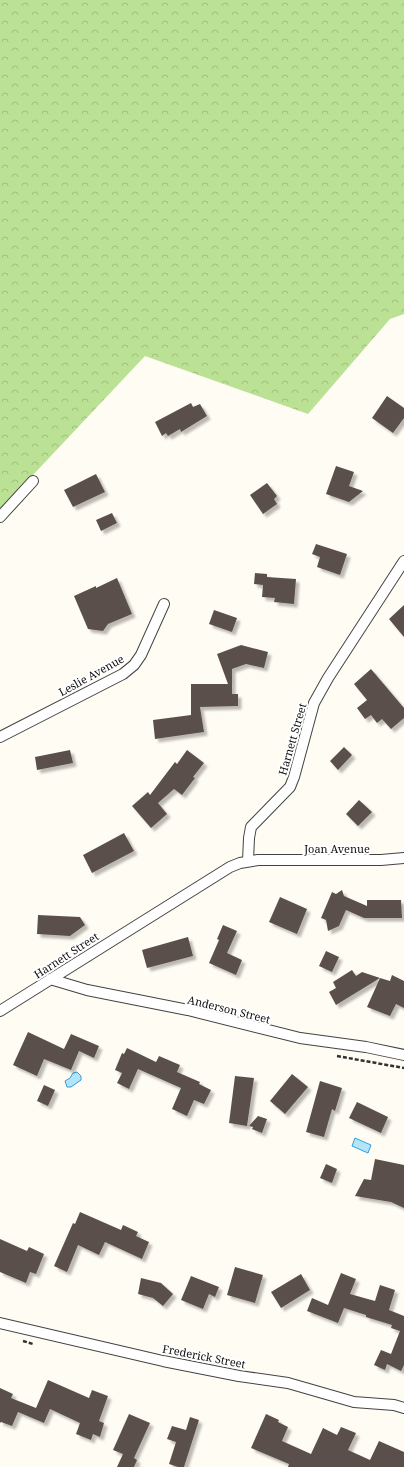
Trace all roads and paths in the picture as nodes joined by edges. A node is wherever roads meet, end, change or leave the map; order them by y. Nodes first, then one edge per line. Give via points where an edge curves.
1 (33, 481) dead end
2 (0, 517) edge
3 (404, 561) edge
4 (164, 604) dead end
5 (0, 737) edge
6 (404, 858) edge
7 (270, 860) joint
8 (248, 861) junction
9 (50, 979) junction
10 (0, 1011) edge
11 (404, 1055) edge
12 (0, 1323) edge
13 (404, 1408) edge

1 - 2 street
3 - 8 street, Harnett Street via 314,703 290,787 251,827
4 - 5 street, Leslie Avenue via 141,655 123,674
6 - 7 street, Joan Avenue
7 - 8 street, Harnett Street
8 - 9 street, Harnett Street via 221,871
9 - 10 street, Harnett Street
9 - 11 street, Anderson Street via 87,990 188,1010 300,1038
12 - 13 street, Frederick Street via 163,1361 288,1383 346,1401

